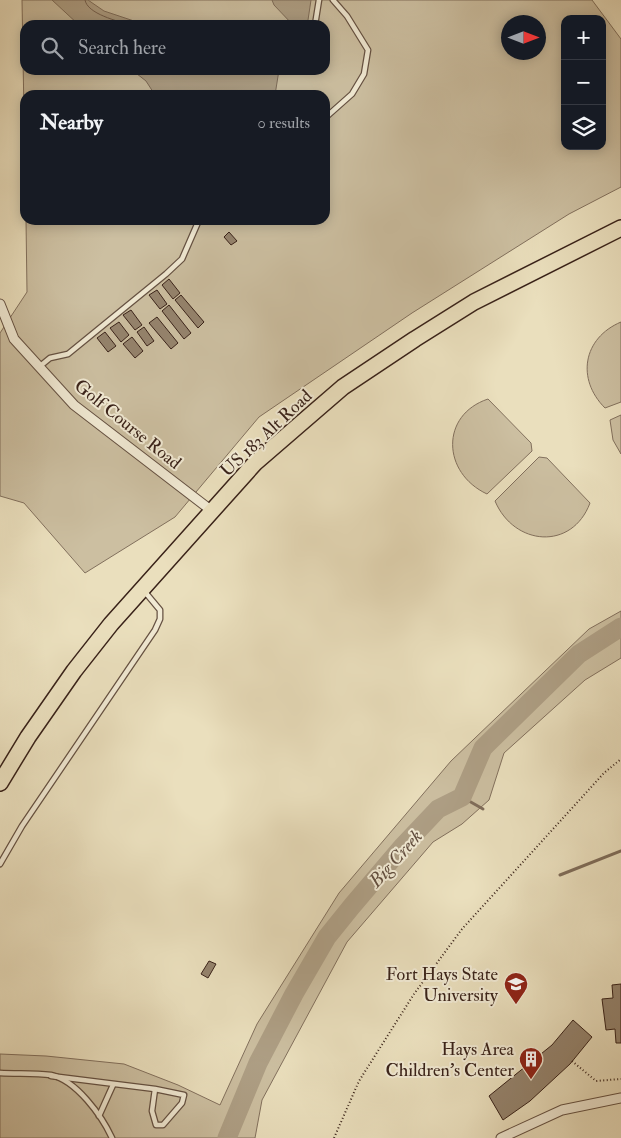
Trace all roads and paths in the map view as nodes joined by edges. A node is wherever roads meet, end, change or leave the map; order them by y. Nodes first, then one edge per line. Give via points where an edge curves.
1 (318, 0) edge
2 (333, 0) edge
3 (316, 20) edge
4 (330, 114) edge
5 (198, 225) edge
6 (621, 228) edge
7 (0, 304) edge
8 (38, 368) junction
9 (212, 511) junction
10 (142, 589) junction
11 (621, 759) edge
12 (0, 783) edge
13 (0, 864) edge
14 (572, 1061) dead end
15 (0, 1073) edge
16 (51, 1076) junction
17 (621, 1078) edge
18 (113, 1084) junction
19 (155, 1089) junction
20 (621, 1098) edge
21 (99, 1116) junction
22 (112, 1138) edge
23 (334, 1138) edge
24 (501, 1138) edge

1 - 3 lane
2 - 4 lane via 368,50 364,74 352,94
5 - 8 lane via 182,259 166,274 68,354 50,358
6 - 9 highway, US 183 Alt Road via 474,302 343,387 255,463
7 - 8 street, Golf Course Road via 14,339
8 - 9 street, Golf Course Road via 74,405
9 - 10 highway, US 183 Alt Road
10 - 12 highway, US 183 Alt Road via 74,670
10 - 13 lane via 159,608 159,622
11 - 23 path via 604,773 462,928 414,994 358,1081
14 - 17 path via 596,1081
15 - 16 lane
16 - 18 lane
16 - 21 lane via 71,1085
18 - 19 lane
18 - 21 lane
19 - 19 lane via 184,1096 163,1125 156,1125 152,1111
20 - 24 street via 562,1110
21 - 22 lane

